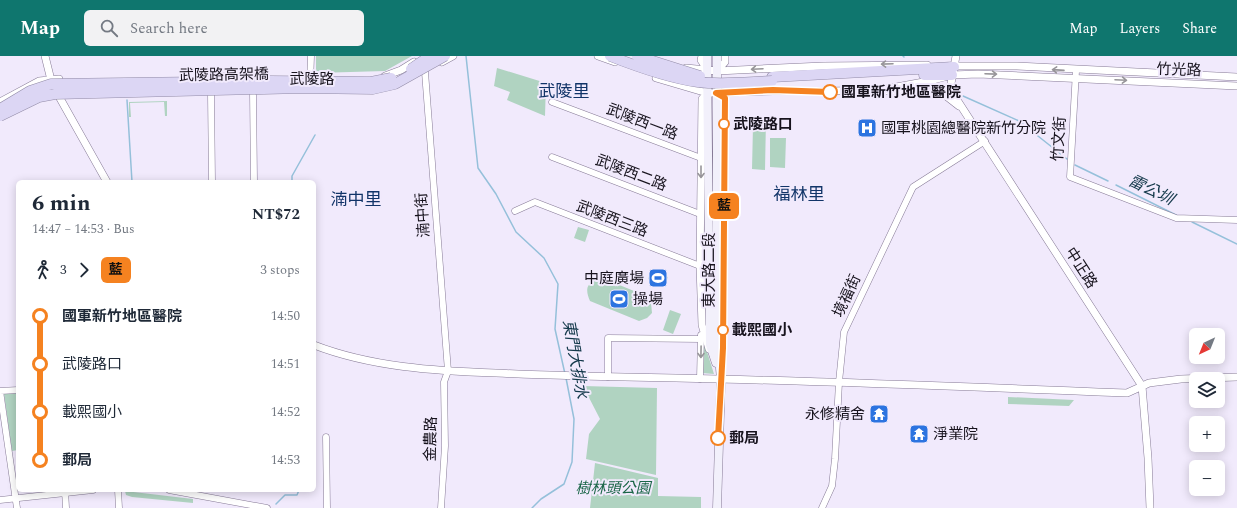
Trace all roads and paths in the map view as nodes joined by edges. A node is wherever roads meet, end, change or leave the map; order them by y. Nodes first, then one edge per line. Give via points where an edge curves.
1 (45, 56) edge
2 (311, 56) edge
3 (453, 56) edge
4 (598, 56) edge
5 (610, 56) edge
6 (614, 56) edge
7 (638, 56) edge
8 (650, 56) edge
9 (702, 56) edge
10 (707, 56) edge
11 (717, 56) edge
12 (725, 56) edge
13 (956, 56) edge
14 (431, 58) edge
15 (628, 67) junction
16 (707, 69) junction
17 (418, 71) junction
18 (717, 71) junction
19 (953, 71) junction
20 (1076, 71) junction
21 (296, 76) junction
22 (310, 76) junction
23 (1237, 77) edge
24 (1076, 78) junction
25 (50, 79) junction
26 (772, 79) junction
27 (271, 84) junction
28 (1237, 86) edge
29 (880, 90) junction
30 (42, 91) junction
31 (309, 91) junction
32 (253, 92) junction
33 (296, 92) junction
34 (707, 93) junction
35 (716, 93) junction
36 (211, 94) junction
37 (59, 97) junction
38 (0, 102) edge
39 (552, 102) dead end
40 (962, 108) junction
41 (0, 109) edge
42 (0, 116) edge
43 (0, 120) edge
44 (985, 141) junction
45 (552, 157) dead end
46 (701, 158) junction
47 (106, 180) edge
48 (212, 180) edge
49 (254, 180) edge
50 (515, 211) dead end
51 (700, 214) junction
52 (1237, 220) edge
53 (700, 266) junction
54 (702, 325) junction
55 (701, 339) junction
56 (316, 346) edge
57 (448, 371) junction
58 (608, 377) junction
59 (1237, 377) edge
60 (700, 379) junction
61 (721, 379) junction
62 (839, 382) junction
63 (1142, 386) junction
64 (16, 390) edge
65 (0, 391) edge
66 (326, 438) dead end
67 (65, 492) edge
68 (118, 492) edge
69 (190, 492) edge
70 (200, 493) edge
71 (16, 499) junction
72 (0, 500) edge
73 (17, 508) edge
74 (66, 508) edge
75 (119, 508) edge
76 (267, 508) edge
77 (326, 508) edge
78 (441, 508) edge
79 (717, 508) edge
80 (822, 508) edge
81 (1150, 508) edge

1 - 25 street
2 - 22 street
3 - 17 street, 武陵路
4 - 15 street
5 - 26 highway, bridge via 660,73 698,82 714,84
6 - 15 highway
7 - 26 highway, bridge via 708,78
8 - 16 street via 687,69
9 - 16 street, 東大路二段 via 701,60
10 - 16 main road, 東大路二段
11 - 18 main road, 東大路二段
12 - 18 street, 東大路二段 via 725,62
13 - 19 street, 中正路
14 - 17 highway, bridge
14 - 17 street, 湳中街
14 - 22 street, 武陵路 via 378,78
15 - 34 street
16 - 18 street
16 - 34 main road, 東大路二段
17 - 31 street, 武陵路 via 398,86 374,92
17 - 41 highway, 武陵路高架橋, bridge via 371,82 270,80 50,84 30,91
17 - 42 highway, 武陵路高架橋, bridge via 395,84 373,89 302,88 55,94 39,97
17 - 57 street, 湳中街
19 -> 18 street via 914,64
18 - 35 main road, 東大路二段
20 -> 19 street, 竹光路 via 1017,66
19 -> 24 street, 竹光路
19 - 26 highway
19 - 29 street via 929,81
19 - 40 street, 中正路 via 950,88
20 - 23 street, 竹光路
20 - 24 street, 竹文街
21 - 22 street, 武陵路
21 - 25 street, 武陵路
21 - 27 highway
22 - 31 street
24 -> 28 street, 竹光路
24 - 52 street, 竹文街 via 1070,177 1176,218
25 - 37 street
25 - 38 street, 武陵路 via 39,81
27 - 30 highway
27 - 33 highway
29 - 35 street
29 - 40 street via 941,92
30 - 41 highway, bridge
30 - 42 highway, bridge
31 - 33 street, 武陵路
32 - 33 street, 武陵路
32 - 36 street, 武陵路
32 - 49 street
34 - 35 street
34 - 46 street, 東大路二段 via 702,99
34 - 61 main road, 東大路二段 via 710,345
35 - 61 main road, 東大路二段 via 717,337
36 - 37 street, 武陵路
36 - 48 street
37 - 43 street, 武陵路 via 37,102
37 - 47 street
39 - 46 street, 武陵西一路
40 - 44 street, 中正路
44 - 62 street, 境福街 via 913,187 844,332
44 - 63 street, 中正路
45 - 51 street, 武陵西二路
46 -> 51 street, 東大路二段
50 - 53 street, 武陵西三路 via 535,202
51 - 53 street, 東大路二段
53 - 54 street, 東大路二段
54 - 55 street, 東大路二段
54 - 61 street, 東大路二段 via 705,340
55 - 58 street via 608,338
55 -> 60 street, 東大路二段
56 - 57 street via 373,360
57 - 58 street
57 - 78 street, 金農路 via 444,382 445,446
58 - 60 street
59 - 63 street via 1181,379
60 - 61 street
61 - 62 street
61 - 79 main road, 東大路二段
62 - 63 street via 1127,393
62 - 80 street, 境福街 via 832,486
63 - 81 street, 中正路
64 - 65 street
65 - 71 street
66 - 77 street
67 - 71 street
67 - 74 street
68 - 75 street
69 - 70 street
70 - 76 street
71 - 72 street
71 - 73 street

